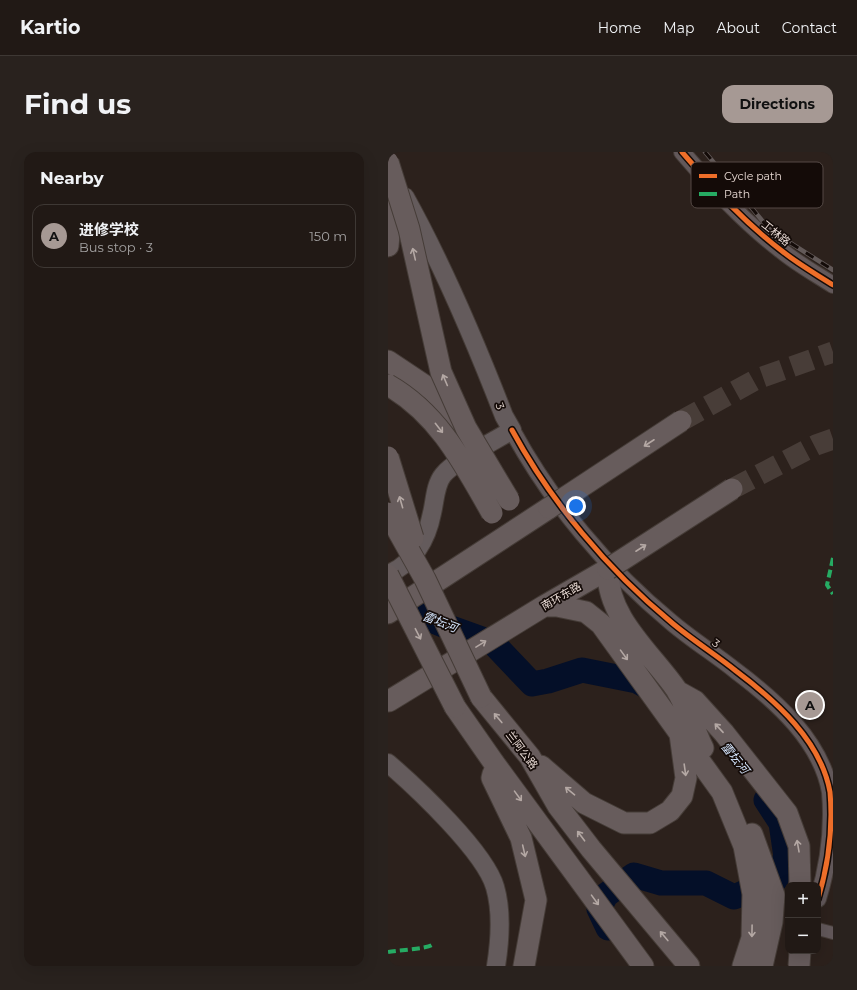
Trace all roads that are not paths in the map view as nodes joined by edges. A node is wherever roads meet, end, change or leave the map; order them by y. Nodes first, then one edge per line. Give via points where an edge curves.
1 (682, 152) edge
2 (388, 162) edge
3 (691, 162) edge
4 (388, 167) edge
5 (388, 201) edge
6 (732, 208) edge
7 (388, 246) edge
8 (833, 285) edge
9 (388, 361) edge
10 (388, 385) edge
11 (682, 421) tunnel mouth
12 (466, 428) junction
13 (512, 430) junction
14 (388, 457) edge
15 (732, 489) tunnel mouth
16 (542, 512) junction
17 (388, 513) edge
18 (492, 545) junction
19 (608, 569) junction
20 (388, 575) edge
21 (425, 579) junction
22 (544, 606) junction
23 (388, 613) edge
24 (676, 690) junction
25 (388, 701) edge
26 (680, 732) junction
27 (530, 757) junction
28 (388, 763) edge
29 (494, 763) junction
30 (800, 882) edge
31 (821, 890) edge
32 (821, 930) edge
33 (833, 933) edge
34 (800, 954) edge
35 (496, 966) edge
36 (524, 966) edge
37 (643, 966) edge
38 (688, 966) edge
39 (743, 966) edge
40 (762, 966) edge
41 (798, 966) edge

1 - 3 street, 工林路
12 -> 2 highway, bridge via 441,372 409,229
4 - 13 main road, 3 via 425,232
5 - 7 highway via 391,212
6 - 8 street, 工林路 via 783,253
9 - 12 highway via 433,391
10 -> 18 highway, bridge via 402,393 435,422 457,450 492,513 495,526
11 -> 16 highway, bridge
12 - 16 highway, bridge via 515,508 526,514
13 - 20 main road via 460,461 443,475 424,537 413,557 399,570
13 - 31 street, 3 via 548,489 611,566 670,622 768,696 814,751 830,792 833,818
21 -> 14 highway, bridge
19 -> 15 highway, 南环东路, bridge
16 - 18 highway
17 - 21 highway, 兰阿公路, bridge
18 - 23 highway, bridge
19 - 22 highway, 南环东路
19 - 24 highway via 610,594 620,614 640,645
20 -> 29 highway, bridge via 455,707
27 -> 21 highway, 兰阿公路, bridge via 481,698
25 -> 22 highway, 南环东路, bridge
22 -> 26 highway via 586,612 601,624
30 -> 24 highway via 799,846 787,813 724,733 695,701
24 - 40 highway via 702,748 735,796 752,832 774,895 772,922
26 -> 27 highway via 686,778 682,796 670,811 650,823 624,823 584,803
26 -> 39 highway via 722,792 744,846 753,894 752,938
38 -> 27 highway, 兰阿公路 via 558,806
28 - 35 main road via 448,822 489,873 497,901 499,948
29 -> 36 highway via 492,778 521,838 536,900
29 -> 37 highway
32 - 33 street
34 - 41 highway, bridge

